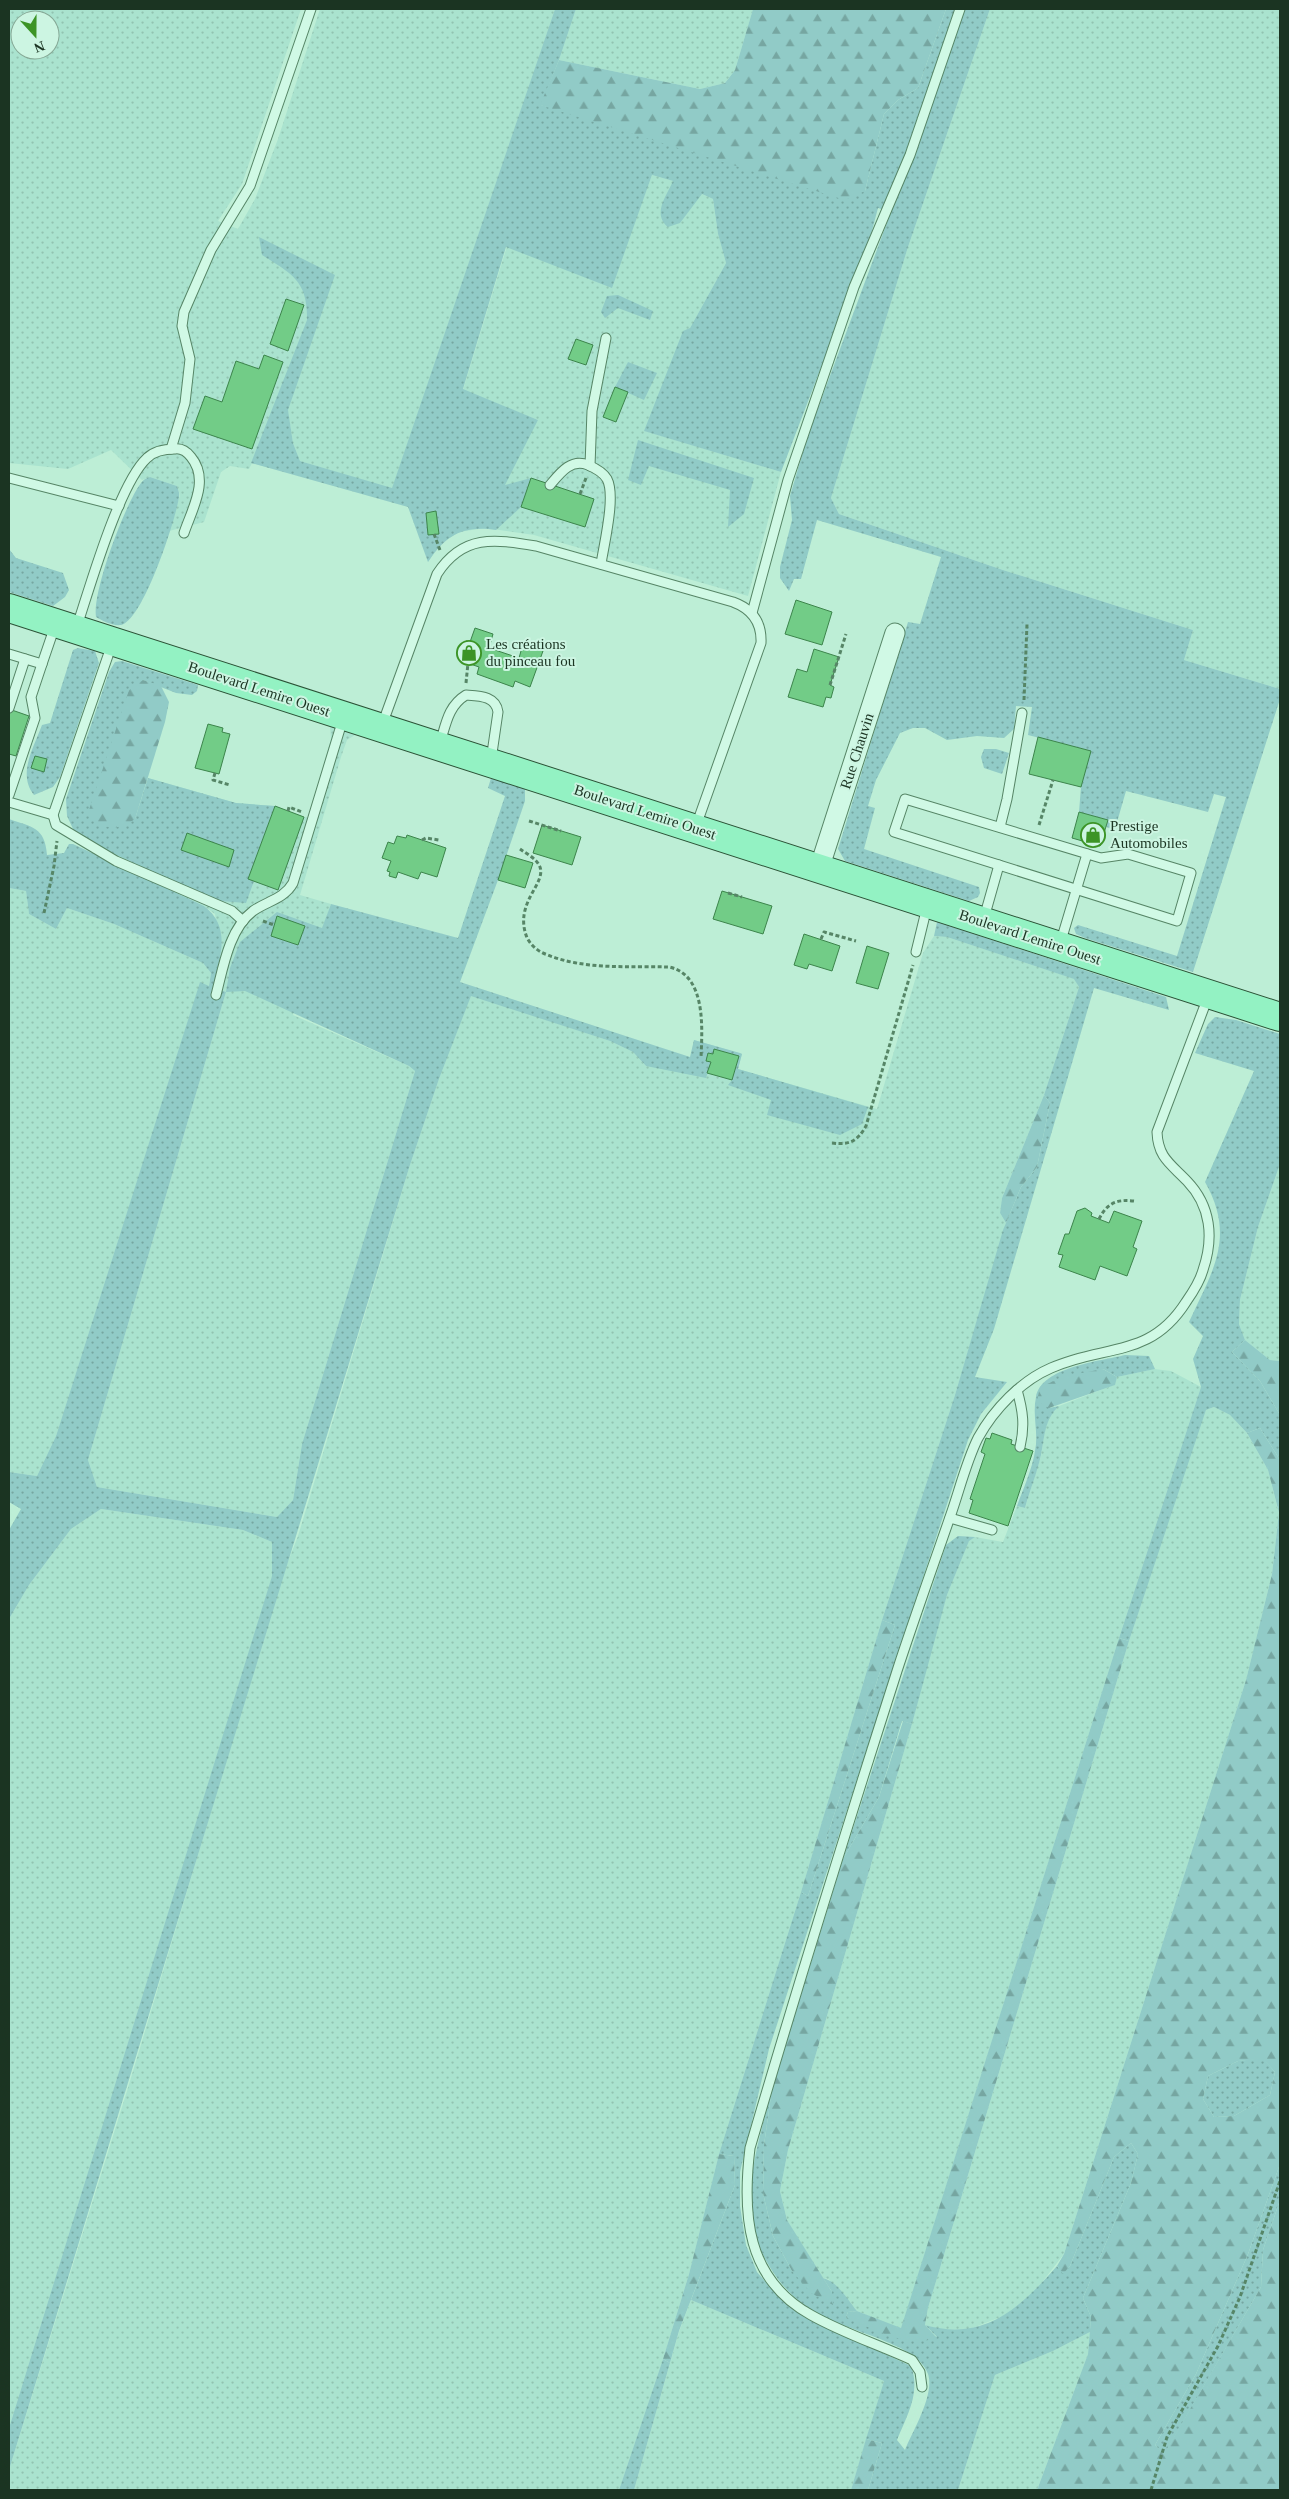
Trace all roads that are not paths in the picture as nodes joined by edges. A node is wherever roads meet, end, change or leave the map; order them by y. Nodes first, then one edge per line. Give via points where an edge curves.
1 (311, 9) edge
2 (960, 9) edge
3 (606, 338) dead end
4 (172, 449) junction
5 (590, 466) junction
6 (9, 478) edge
7 (550, 485) dead end
8 (120, 506) junction
9 (184, 532) dead end
10 (601, 564) junction
11 (9, 609) edge
12 (752, 612) junction
13 (66, 627) junction
14 (895, 633) dead end
15 (113, 642) junction
16 (9, 654) edge
17 (25, 659) junction
18 (42, 664) junction
19 (9, 708) edge
20 (1022, 713) road end
21 (344, 716) junction
22 (381, 728) junction
23 (439, 746) junction
24 (491, 763) junction
25 (9, 796) edge
26 (9, 802) edge
27 (53, 815) junction
28 (1000, 827) junction
29 (695, 829) junction
30 (1087, 854) junction
31 (999, 865) junction
32 (819, 869) junction
33 (1076, 890) junction
34 (928, 904) junction
35 (243, 921) junction
36 (983, 922) junction
37 (1060, 946) junction
38 (916, 952) road end
39 (1209, 994) junction
40 (216, 995) dead end
41 (1280, 1017) edge
42 (1017, 1390) junction
43 (1020, 1447) dead end
44 (950, 1518) junction
45 (992, 1530) dead end
46 (922, 2387) dead end

1 - 4 lane via 250,186 211,250 184,312 182,326 190,359 185,403
2 - 12 lane via 910,155 854,287 788,480
3 - 5 lane via 592,411
4 - 8 lane via 148,458
4 - 9 lane via 188,453 195,462 200,483
5 - 7 lane via 572,464
5 - 10 lane via 607,479 610,496
6 - 8 lane
8 - 13 lane
10 - 12 lane via 733,602
10 - 22 lane via 508,541 487,541 457,550 441,568 426,600
11 - 13 main road, Boulevard Lemire Ouest
12 - 29 lane via 759,622 761,642
13 - 15 main road, Boulevard Lemire Ouest
13 - 18 lane
14 - 32 street, Rue Chauvin
15 - 21 main road, Boulevard Lemire Ouest
15 - 27 lane
16 - 17 lane
17 - 18 lane
17 - 19 lane
18 - 25 lane via 31,697 36,718
20 - 28 lane
21 - 22 main road, Boulevard Lemire Ouest
21 - 35 lane via 293,883 283,896 262,905
22 - 23 main road, Boulevard Lemire Ouest
23 - 24 main road, Boulevard Lemire Ouest
23 - 24 lane via 450,709 457,700 466,695 491,699 498,712
24 - 29 main road, Boulevard Lemire Ouest
26 - 27 lane
27 - 35 lane via 56,825 116,860 232,911
28 - 30 lane
28 - 31 lane via 905,799 894,832
29 - 32 main road, Boulevard Lemire Ouest
30 - 33 lane
30 - 33 lane via 1101,858 1128,854 1191,873 1177,921
31 - 33 lane
31 - 36 lane
32 - 34 main road, Boulevard Lemire Ouest
33 - 37 lane
34 - 36 main road, Boulevard Lemire Ouest
34 - 38 lane
35 - 40 lane via 231,942
36 - 37 main road, Boulevard Lemire Ouest
37 - 39 main road, Boulevard Lemire Ouest
39 - 41 main road, Boulevard Lemire Ouest
39 - 42 lane via 1157,1132 1158,1147 1166,1161 1197,1191 1205,1205 1210,1223 1203,1270 1177,1317 1163,1331 1146,1341 1052,1368
42 - 43 lane via 1024,1414
42 - 44 lane via 978,1438
44 - 45 lane
44 - 46 lane via 909,1633 814,1928 750,2148 746,2180 749,2232 754,2252 780,2292 809,2314 912,2360 920,2372

